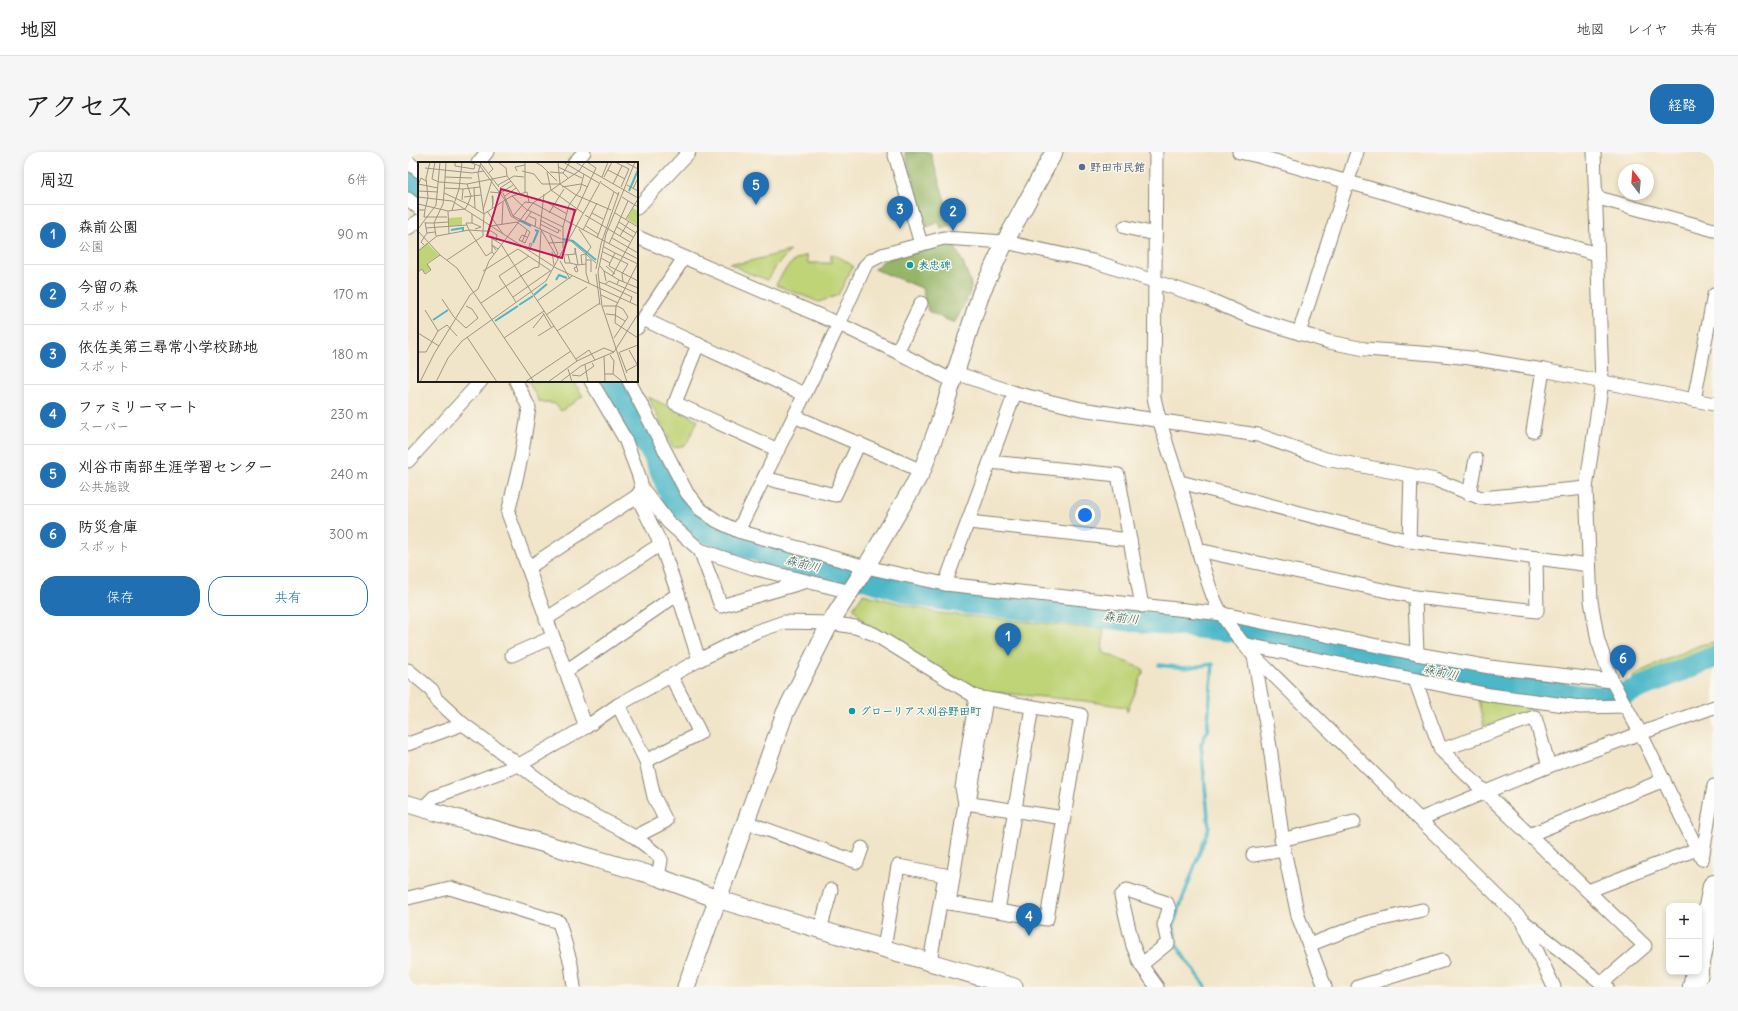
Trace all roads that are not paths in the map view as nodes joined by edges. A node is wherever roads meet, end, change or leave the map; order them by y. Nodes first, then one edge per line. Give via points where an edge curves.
1 (487, 152) edge
2 (584, 152) edge
3 (689, 152) edge
4 (894, 152) edge
5 (1054, 152) edge
6 (1156, 152) edge
7 (1239, 152) edge
8 (1357, 152) edge
9 (1594, 152) edge
10 (408, 162) edge
11 (479, 162) edge
12 (575, 162) edge
13 (418, 170) edge
14 (1347, 182) junction
15 (1595, 197) junction
16 (408, 199) edge
17 (418, 207) edge
18 (638, 207) edge
19 (418, 223) edge
20 (1125, 227) dead end
21 (408, 228) edge
22 (1714, 230) edge
23 (1155, 234) junction
24 (638, 237) edge
25 (1005, 242) junction
26 (921, 244) junction
27 (1598, 254) junction
28 (684, 258) junction
29 (1155, 282) junction
30 (1714, 295) edge
31 (921, 303) dead end
32 (640, 323) edge
33 (839, 324) junction
34 (1299, 333) junction
35 (698, 344) junction
36 (897, 352) junction
37 (1543, 370) junction
38 (954, 377) junction
39 (480, 382) edge
40 (516, 382) edge
41 (592, 382) edge
42 (631, 382) edge
43 (1602, 382) junction
44 (1015, 393) junction
45 (804, 394) junction
46 (1694, 400) junction
47 (1714, 404) edge
48 (794, 416) junction
49 (1159, 422) junction
50 (1533, 431) dead end
51 (859, 443) junction
52 (778, 450) junction
53 (1476, 459) dead end
54 (408, 461) edge
55 (990, 462) junction
56 (922, 471) junction
57 (1412, 475) junction
58 (764, 478) junction
59 (1180, 482) junction
60 (1586, 488) junction
61 (639, 492) junction
62 (1469, 494) junction
63 (969, 522) junction
64 (738, 531) junction
65 (1130, 540) junction
66 (1409, 541) junction
67 (661, 544) junction
68 (700, 550) junction
69 (1198, 550) junction
70 (1536, 558) junction
71 (1588, 565) junction
72 (866, 567) junction
73 (528, 568) junction
74 (806, 582) junction
75 (945, 584) junction
76 (851, 592) junction
77 (678, 594) junction
78 (1415, 597) junction
79 (1142, 606) junction
80 (1223, 614) junction
81 (546, 619) junction
82 (830, 623) junction
83 (553, 637) junction
84 (1243, 644) junction
85 (1417, 654) junction
86 (512, 655) dead end
87 (1254, 656) junction
88 (698, 660) junction
89 (566, 671) junction
90 (671, 676) junction
91 (411, 677) edge
92 (1415, 680) junction
93 (1612, 682) junction
94 (981, 698) junction
95 (618, 705) junction
96 (1626, 706) junction
97 (1714, 706) edge
98 (1032, 707) junction
99 (464, 724) junction
100 (586, 728) junction
101 (1641, 734) junction
102 (408, 744) edge
103 (1441, 750) junction
104 (646, 761) junction
105 (519, 765) junction
106 (1549, 766) junction
107 (1664, 780) junction
108 (1714, 786) edge
109 (1484, 792) junction
110 (967, 803) junction
111 (415, 806) edge
112 (1014, 810) junction
113 (1064, 818) junction
114 (1420, 820) junction
115 (746, 822) junction
116 (1354, 822) dead end
117 (1529, 835) junction
118 (635, 837) junction
119 (1282, 845) junction
120 (862, 848) dead end
121 (1697, 849) junction
122 (1252, 855) dead end
123 (658, 877) junction
124 (1714, 886) edge
125 (831, 890) dead end
126 (1588, 891) junction
127 (408, 898) edge
128 (718, 899) junction
129 (1422, 910) dead end
130 (998, 912) junction
131 (1523, 921) junction
132 (820, 930) junction
133 (1309, 945) junction
134 (884, 948) junction
135 (1702, 948) edge
136 (1442, 961) dead end
137 (930, 962) junction
138 (1141, 965) junction
139 (1696, 975) edge
140 (1604, 985) edge
141 (574, 987) edge
142 (686, 987) edge
143 (1014, 987) edge
144 (1157, 987) edge
145 (1325, 987) edge
146 (1358, 987) edge
147 (1554, 987) edge
148 (1694, 987) edge

1 - 11 street
2 - 12 street
3 - 18 street
4 - 26 street
5 - 25 street
6 - 23 street
7 - 14 street
8 - 14 street
9 - 15 street
10 - 13 street
14 - 27 street
14 - 34 street
15 - 22 street
15 - 27 street
16 - 17 street
19 - 21 street
20 - 23 street
23 - 29 street
24 - 28 street
25 - 26 street via 944,238
25 - 29 street via 1093,260
25 - 38 street via 981,293
26 - 33 street via 870,261 865,266
27 - 43 street
28 - 32 street
28 - 33 street
29 - 34 street
29 - 49 street via 1154,398
30 - 46 street
31 - 36 street
32 - 35 street
33 - 36 street
33 - 45 street
34 - 37 street via 1365,349 1434,354
35 - 45 street
35 - 52 street via 676,403
36 - 38 street
37 - 43 street
37 - 50 street
38 - 44 street
38 - 56 street
39 - 54 street
40 - 73 street via 529,408 508,512
41 - 61 street via 625,439 639,476
42 - 64 street via 687,493 700,509
43 - 46 street
43 - 60 street
44 - 49 street via 1081,409
44 - 55 street
45 - 48 street
46 - 47 street
48 - 51 street
48 - 52 street
49 - 57 street via 1258,435 1326,459
49 - 59 street
51 - 56 street
51 - 58 street via 836,495
52 - 58 street
53 - 62 street
55 - 63 street
55 - 65 street via 1118,475
56 - 72 street
57 - 62 street via 1436,480
57 - 66 street
58 - 64 street
59 - 66 street
59 - 69 street
60 - 62 street via 1481,498
60 - 71 street
61 - 67 street
61 - 68 street
61 - 73 street
63 - 65 street
63 - 75 street
64 - 72 street
65 - 79 street
66 - 70 street
67 - 77 street
67 - 81 street
68 - 74 street
68 - 74 street via 721,606
69 - 78 street
69 - 80 street via 1215,602
70 - 71 street
70 - 78 street via 1537,611
71 - 93 street via 1598,641
72 - 75 street
72 - 76 street
73 - 81 street
74 - 76 street
75 - 79 street
76 - 82 street
77 - 88 street
77 - 89 street
78 - 85 street
79 - 80 street
80 - 84 street
80 - 85 street
81 - 83 street
82 - 88 street via 784,622 755,632
82 - 94 street via 855,627 874,634
82 - 115 street via 785,713
83 - 86 street
83 - 89 street
84 - 87 street
84 - 92 street
85 - 93 street via 1490,667
87 - 114 street
87 - 119 street via 1270,747
88 - 90 street
89 - 100 street
90 - 95 street
90 - 104 street via 700,733
91 - 99 street via 432,690 436,699
92 - 96 street via 1490,695 1580,707
92 - 103 street
93 - 96 street
94 - 98 street
94 - 110 street via 962,788
95 - 100 street
95 - 104 street
96 - 101 street
97 - 101 street
98 - 112 street
98 - 113 street via 1081,715
99 - 102 street
99 - 105 street
100 - 105 street
101 - 106 street
101 - 107 street
103 - 106 street via 1535,717
103 - 109 street
104 - 118 street via 654,797 666,821
105 - 111 street
105 - 118 street via 566,800
106 - 109 street
107 - 117 street
107 - 121 street
108 - 121 street via 1702,859
109 - 114 street
109 - 117 street
110 - 112 street
110 - 130 street via 949,903
111 - 123 street
112 - 113 street
112 - 130 street
113 - 130 street via 1047,919
114 - 131 street
115 - 120 street via 857,862
115 - 128 street
116 - 119 street
117 - 126 street
118 - 123 street via 659,856
119 - 122 street
119 - 133 street via 1298,916
121 - 126 street
123 - 128 street
124 - 135 highway
125 - 132 street
126 - 140 street via 1645,946
127 - 141 street via 450,888 559,922 571,964
128 - 132 street
128 - 142 street
129 - 133 street via 1365,923
131 - 140 street
131 - 147 street
132 - 134 street
133 - 145 street
134 - 137 street
134 - 137 street via 898,866 945,875
136 - 146 street
137 - 143 street
138 - 138 street via 1129,933 1121,896 1128,890 1167,903 1169,909 1164,925 1168,943
138 - 144 street
139 - 148 highway

